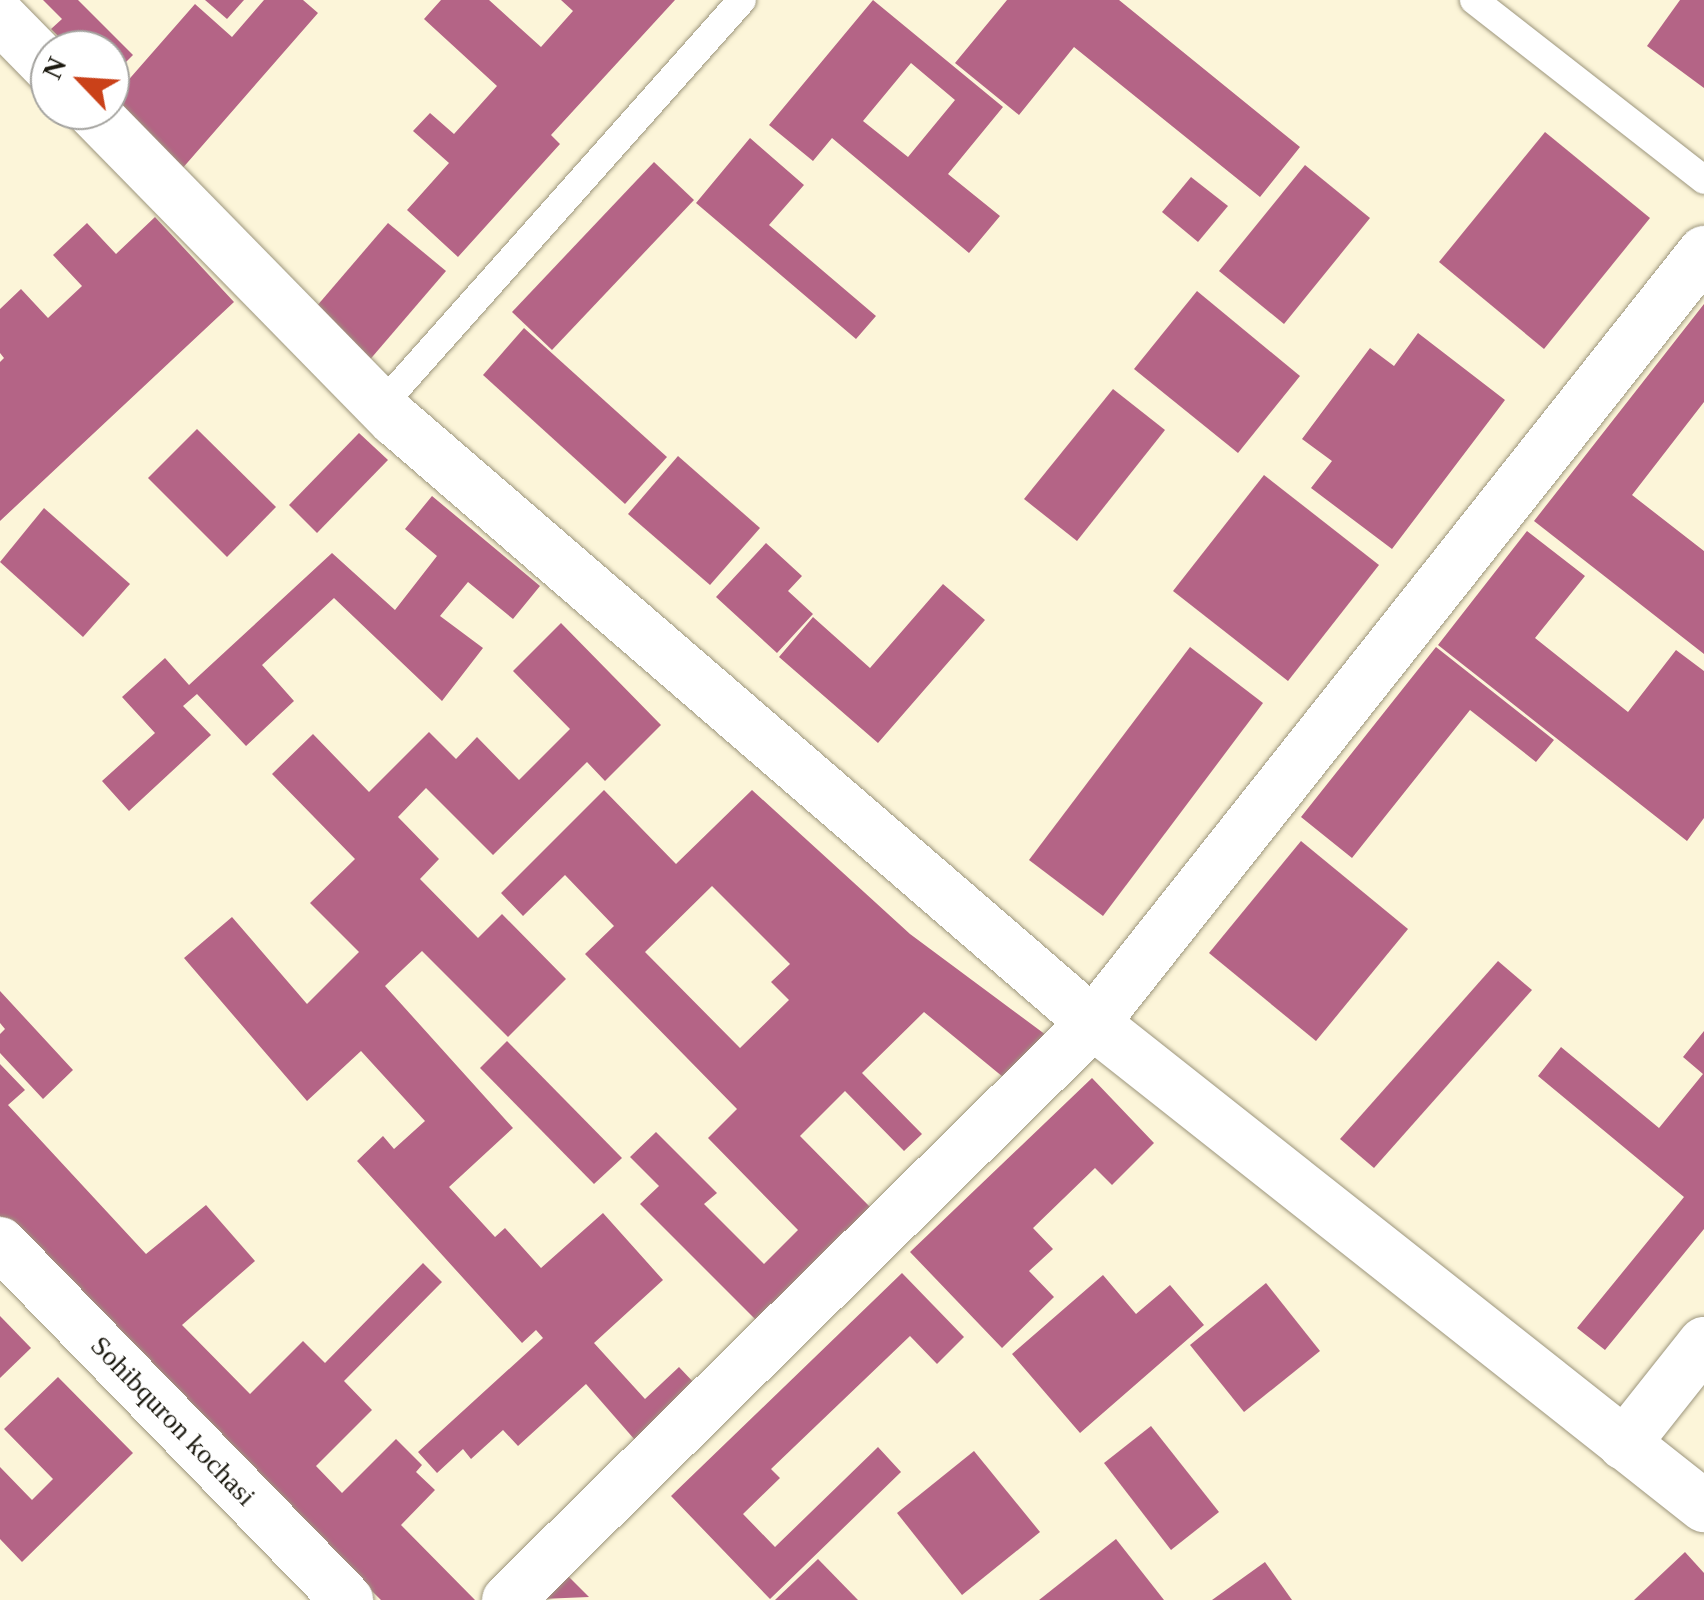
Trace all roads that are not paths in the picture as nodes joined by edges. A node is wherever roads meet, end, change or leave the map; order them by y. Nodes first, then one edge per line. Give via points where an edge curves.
1 (742, 0) edge
2 (1480, 2) edge
3 (0, 17) edge
4 (30, 48) edge
5 (112, 130) edge
6 (1704, 180) edge
7 (1704, 252) edge
8 (381, 406) junction
9 (1093, 1023) junction
10 (0, 1243) edge
11 (1704, 1342) edge
12 (1624, 1444) junction
13 (1704, 1506) edge
14 (347, 1600) edge
15 (508, 1600) edge

1 - 8 lane
2 - 6 lane
3 - 4 street
5 - 8 street
7 - 9 street
8 - 9 street
9 - 12 street
9 - 15 street
10 - 14 street, Sohibquron kochasi
11 - 12 street
12 - 13 street

